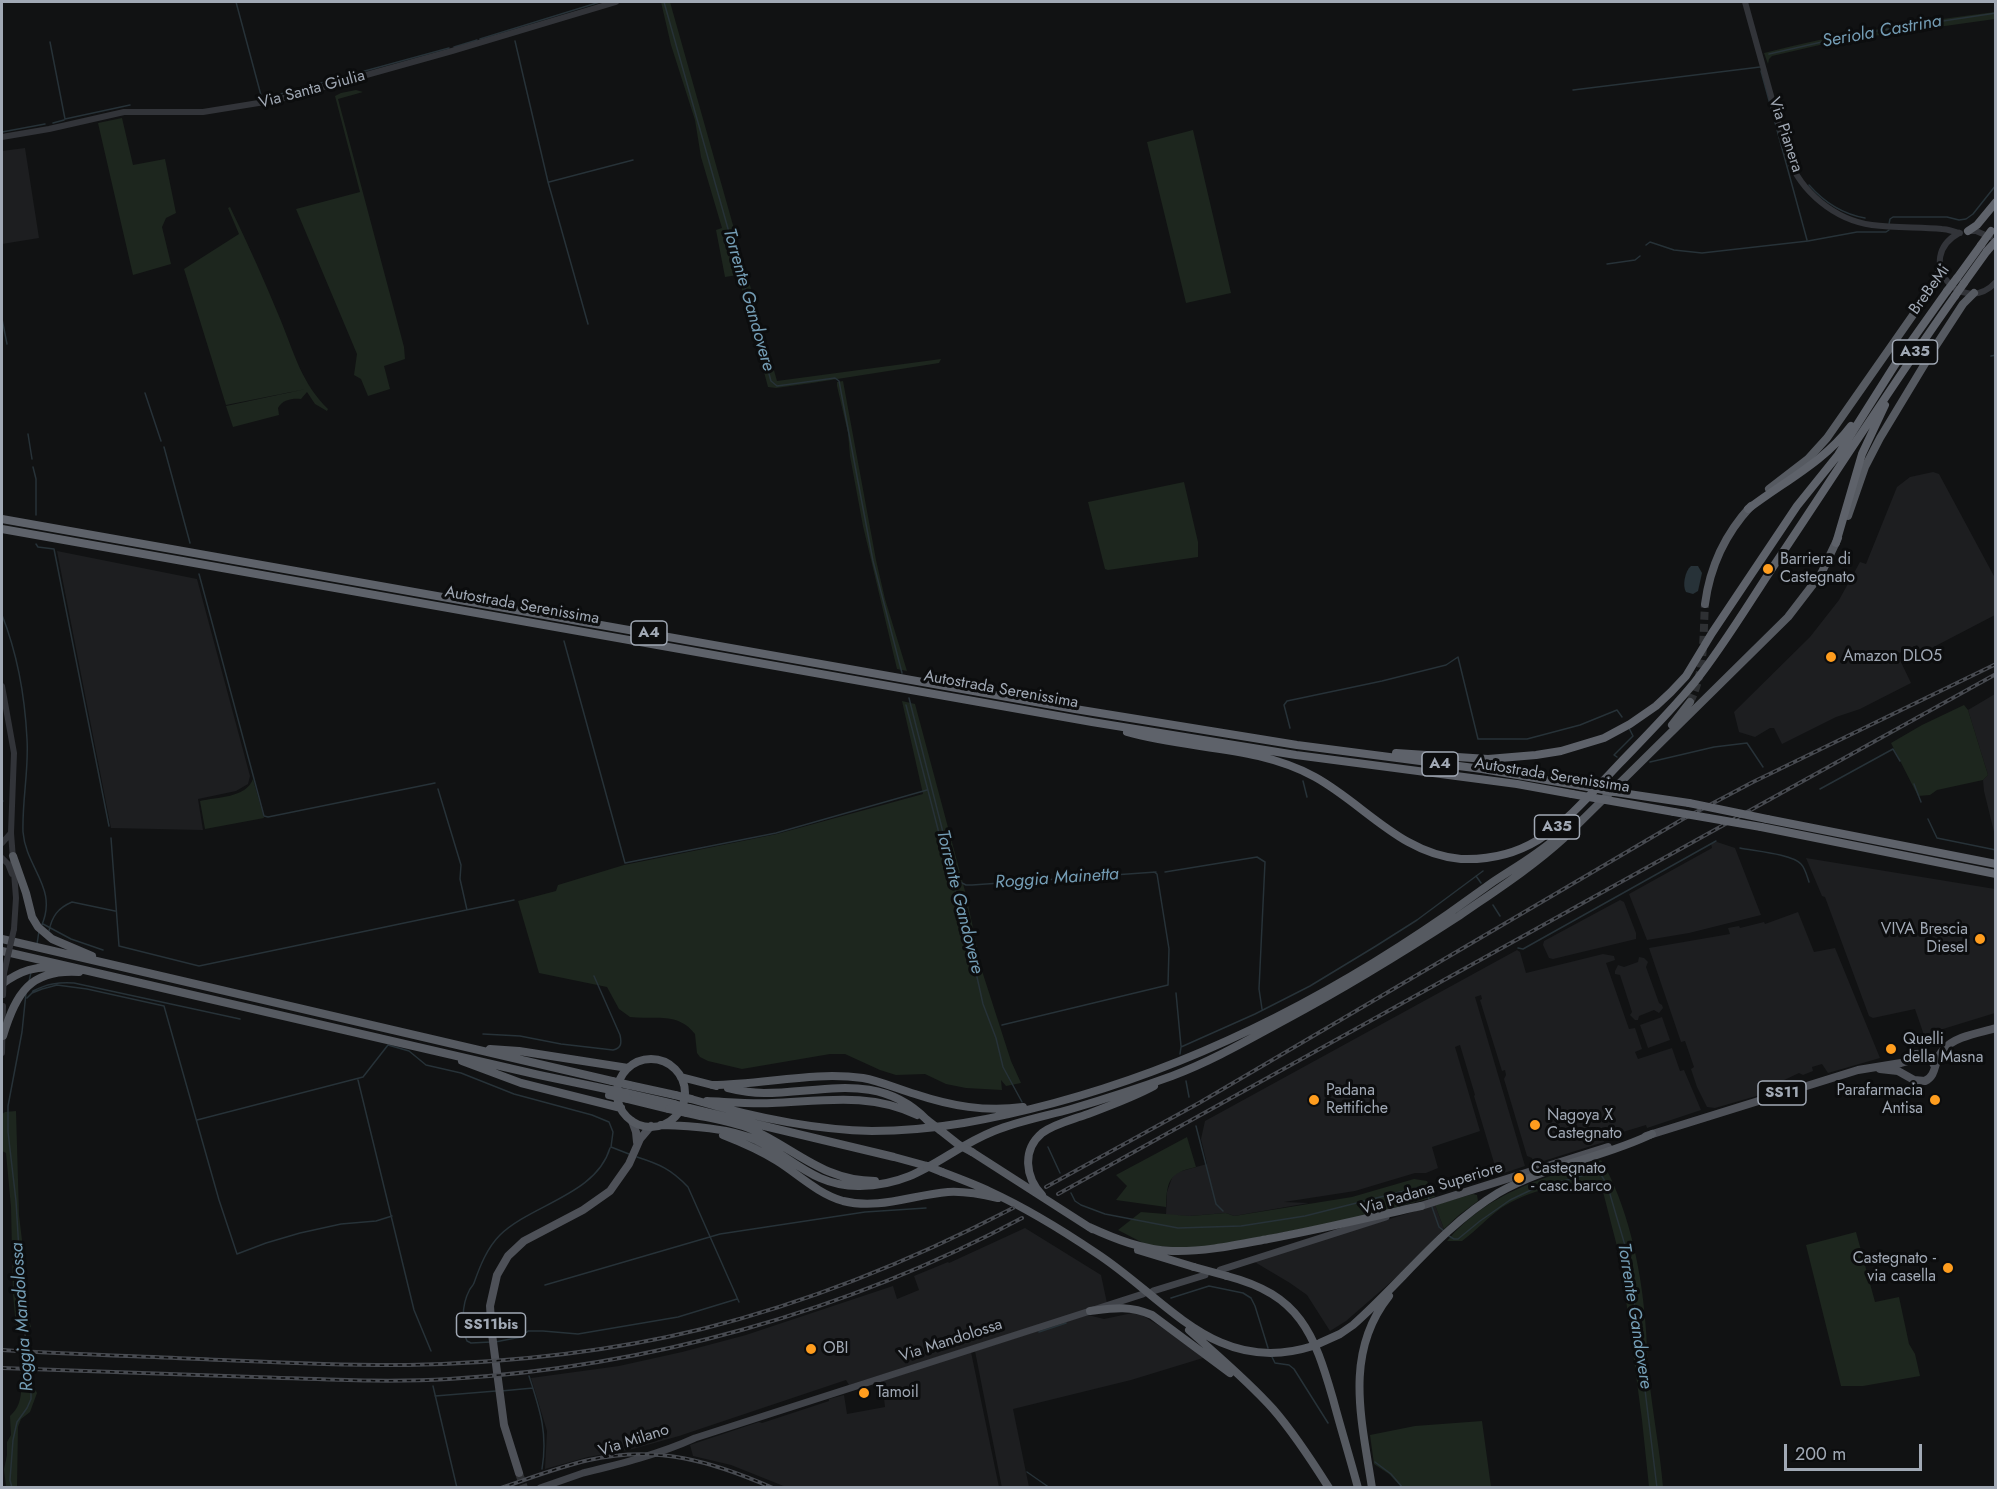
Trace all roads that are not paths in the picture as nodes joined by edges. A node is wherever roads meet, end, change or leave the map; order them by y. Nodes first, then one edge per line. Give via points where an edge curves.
1 (616, 2) edge
2 (1745, 2) edge
3 (2, 137) edge
4 (1995, 202) edge
5 (1993, 229) edge
6 (1948, 231) junction
7 (1964, 232) junction
8 (1951, 238) junction
9 (1995, 241) edge
10 (1984, 248) junction
11 (1940, 267) junction
12 (1995, 282) edge
13 (1951, 294) junction
14 (1974, 294) junction
15 (1916, 351) junction
16 (1898, 360) junction
17 (1874, 406) junction
18 (1748, 509) junction
19 (2, 519) edge
20 (2, 529) edge
21 (1836, 543) junction
22 (1705, 604) tunnel mouth
23 (2, 686) edge
24 (1689, 702) tunnel mouth
25 (1092, 722) junction
26 (1297, 745) junction
27 (11, 833) junction
28 (2, 843) edge
29 (12, 856) junction
30 (2, 858) edge
31 (1995, 864) edge
32 (1995, 874) edge
33 (15, 883) junction
34 (2, 939) edge
35 (2, 951) edge
36 (107, 963) junction
37 (98, 973) junction
38 (3, 974) edge
39 (2, 984) edge
40 (3, 1006) junction
41 (2, 1023) edge
42 (1995, 1027) edge
43 (3, 1036) junction
44 (403, 1043) junction
45 (467, 1048) junction
46 (2, 1053) edge
47 (1927, 1055) junction
48 (1908, 1061) junction
49 (1884, 1065) junction
50 (1935, 1065) junction
51 (628, 1068) junction
52 (1858, 1070) junction
53 (1908, 1074) junction
54 (1171, 1076) junction
55 (681, 1077) junction
56 (712, 1085) junction
57 (611, 1088) junction
58 (1068, 1099) junction
59 (673, 1103) junction
60 (689, 1106) junction
61 (621, 1108) junction
62 (927, 1120) junction
63 (632, 1121) junction
64 (661, 1125) junction
65 (651, 1126) junction
66 (708, 1129) junction
67 (1652, 1134) junction
68 (637, 1144) junction
69 (919, 1173) junction
70 (1011, 1201) junction
71 (1421, 1206) junction
72 (1056, 1208) junction
73 (1089, 1227) junction
74 (1443, 1236) junction
75 (1220, 1270) dead end
76 (1205, 1275) dead end
77 (1132, 1279) junction
78 (1153, 1291) dead end
79 (1143, 1294) dead end
80 (1089, 1311) junction
81 (1273, 1409) junction
82 (767, 1415) joint
83 (519, 1473) tunnel mouth
84 (540, 1488) edge
85 (1329, 1488) edge
86 (1358, 1488) edge
87 (1372, 1488) edge

1 - 3 street, Via Santa Giulia via 277,100 203,112 124,112
2 - 6 street, Via Pianera via 1788,157 1807,189 1836,212 1859,222
4 - 7 highway via 1977,225
5 - 10 highway, BreBeMi / A35, bridge
6 - 7 street, Via Pianera
6 - 8 street
7 - 8 street
7 - 9 street, Via Pianera via 1984,234
8 - 11 street via 1941,253
9 - 10 highway, BreBeMi / A35, bridge
10 - 13 highway, BreBeMi / A35, bridge
11 - 14 street via 1952,287
11 - 18 highway via 1927,296 1827,438
12 - 14 street
13 - 15 highway, BreBeMi / A35
13 - 16 highway, BreBeMi / A35
14 - 21 highway via 1940,338 1880,438
15 - 17 highway, BreBeMi / A35
15 - 21 highway via 1868,440
16 - 17 highway, BreBeMi / A35
16 - 18 highway via 1835,445
17 - 25 highway, A35 via 1741,616 1692,684 1567,817 1523,848 1475,859 1436,854 1411,845 1298,768 1258,756 1140,736
17 - 26 highway via 1797,506 1686,676 1656,706 1612,734 1567,750 1502,758
18 - 22 highway via 1720,550
19 - 26 highway, Autostrada Serenissima / A4
20 - 25 highway, Autostrada Serenissima / A4
21 - 54 highway via 1821,574 1788,617 1539,860 1358,981
23 - 27 street via 14,753
24 - 58 highway via 1670,727 1541,851 1363,970 1274,1019 1189,1058
25 - 32 highway, Autostrada Serenissima / A4, bridge via 1296,755 1517,784
26 - 31 highway, Autostrada Serenissima / A4, bridge via 1689,803
27 - 28 street
27 - 29 street
29 - 33 street
29 - 36 highway via 32,917 41,930 52,939
30 - 33 street
33 - 38 street, bridge via 14,929
34 - 36 highway
35 - 37 highway
36 - 45 highway
37 - 39 highway via 31,968
37 - 43 highway via 57,972 28,985 15,1001
37 - 44 highway
38 - 40 street, bridge
40 - 41 street
40 - 43 street
42 - 47 main road, Via Padana Superiore / SS11 via 1954,1039
42 - 50 main road, Via Padana Superiore / SS11 via 1949,1044 1940,1052
43 - 46 street
44 - 57 highway
44 - 61 highway via 521,1083
45 - 51 highway via 519,1051
45 - 57 highway
47 - 48 main road, Via Padana Superiore / SS11 via 1916,1054
47 - 50 main road
48 - 49 main road, Via Padana Superiore / SS11
48 - 53 main road
49 - 52 main road, Via Padana Superiore / SS11
49 - 53 main road
50 - 53 main road, Via Padana Superiore / SS11 via 1927,1080 1917,1081
51 - 55 highway via 652,1059 669,1064
51 - 61 highway via 617,1090
52 - 53 main road, Via Padana Superiore / SS11
52 - 67 main road, Via Padana Superiore / SS11
54 - 69 highway via 993,1131
54 - 72 highway via 1135,1096 1039,1136 1030,1150 1029,1174 1035,1188
55 - 56 highway
55 - 64 highway via 684,1101 675,1116
56 - 58 highway via 825,1076 863,1078 939,1102 979,1109 1015,1108
56 - 62 highway via 753,1093 842,1087 872,1090 910,1105
57 - 59 highway, bridge via 627,1096
57 - 59 highway, bridge via 628,1084
58 - 60 highway via 944,1127 870,1131
59 - 60 highway, bridge
60 - 62 highway via 856,1099 893,1106
60 - 69 highway via 745,1127 835,1175 882,1180
60 - 70 highway, bridge via 927,1166
61 - 63 highway
62 - 72 highway, bridge
63 - 65 highway
63 - 68 main road
64 - 65 highway
64 - 66 highway
65 - 68 main road, SS11bis
66 - 69 highway via 753,1139 813,1176 841,1185 883,1184
66 - 70 highway via 759,1150 843,1201 905,1201 947,1192
67 - 71 main road, Via Padana Superiore / SS11
67 - 74 highway via 1512,1186 1471,1212
68 - 83 main road, SS11bis via 629,1164 610,1191 515,1248 493,1285 490,1317 501,1409
70 - 77 highway
71 - 73 highway via 1302,1233 1202,1250 1153,1249
71 - 75 main road, Via Padana Superiore / SS11
72 - 73 highway
73 - 86 highway, bridge via 1130,1247 1251,1284 1273,1294 1296,1313 1307,1327 1323,1365
74 - 77 highway via 1340,1334 1316,1345 1284,1352 1232,1347 1197,1331
74 - 87 highway via 1382,1305 1362,1352 1359,1398
76 - 78 main road
77 - 81 highway
79 - 80 main road, Via Mandolossa
80 - 81 highway via 1130,1308 1152,1315
80 - 82 main road, Via Mandolossa
81 - 85 highway
82 - 84 main road, Via Milano

